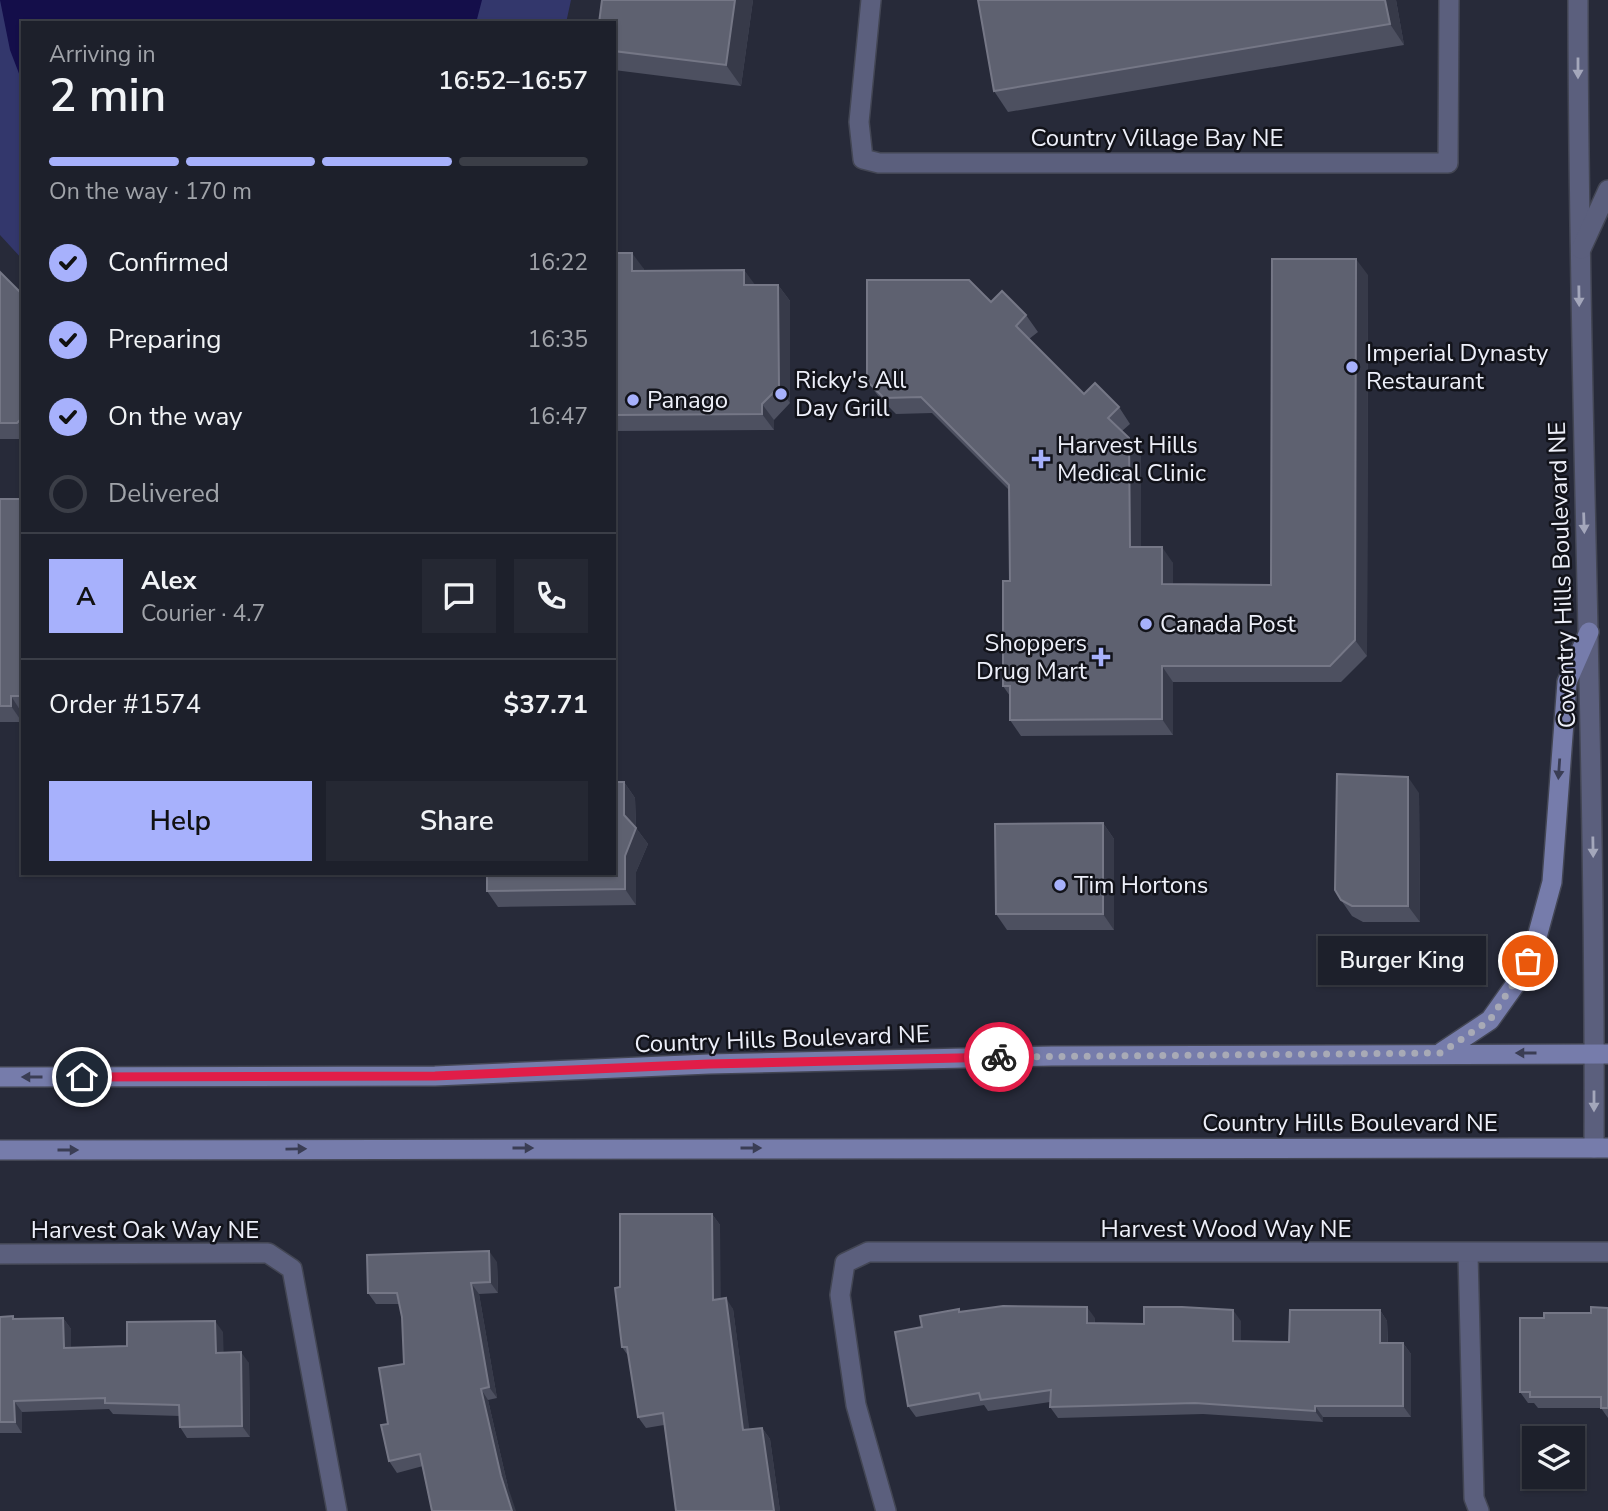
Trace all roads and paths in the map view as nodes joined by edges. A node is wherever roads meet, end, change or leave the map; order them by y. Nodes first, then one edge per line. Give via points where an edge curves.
1 (871, 0) edge
2 (1449, 0) edge
3 (1578, 0) edge
4 (1608, 190) edge
5 (1578, 256) junction
6 (1589, 632) junction
7 (1441, 1053) junction
8 (1601, 1054) edge
9 (0, 1077) edge
10 (1601, 1148) edge
11 (0, 1150) edge
12 (1608, 1252) edge
13 (0, 1254) edge
14 (1468, 1254) junction
15 (337, 1511) edge
16 (886, 1511) edge
17 (1479, 1511) edge

1 - 2 street, Country Village Bay NE via 859,122 863,159 879,163 1448,163
3 -> 5 street, Coventry Hills Boulevard NE
4 - 5 street
5 -> 6 street, Coventry Hills Boulevard NE
6 -> 7 main road via 1567,682 1552,882 1534,948 1522,975 1490,1020
6 -> 8 street, Coventry Hills Boulevard NE
8 -> 7 main road, Country Hills Boulevard NE
7 -> 9 main road, Country Hills Boulevard NE via 1025,1056 435,1076
8 -> 10 street, Coventry Hills Boulevard NE
11 -> 10 main road, Country Hills Boulevard NE
12 - 14 street, Harvest Wood Way NE
13 - 15 street, Harvest Oak Way NE via 268,1253 292,1269
14 - 16 street, Harvest Wood Way NE via 868,1252 845,1263 839,1295 856,1405
14 - 17 street via 1474,1498

